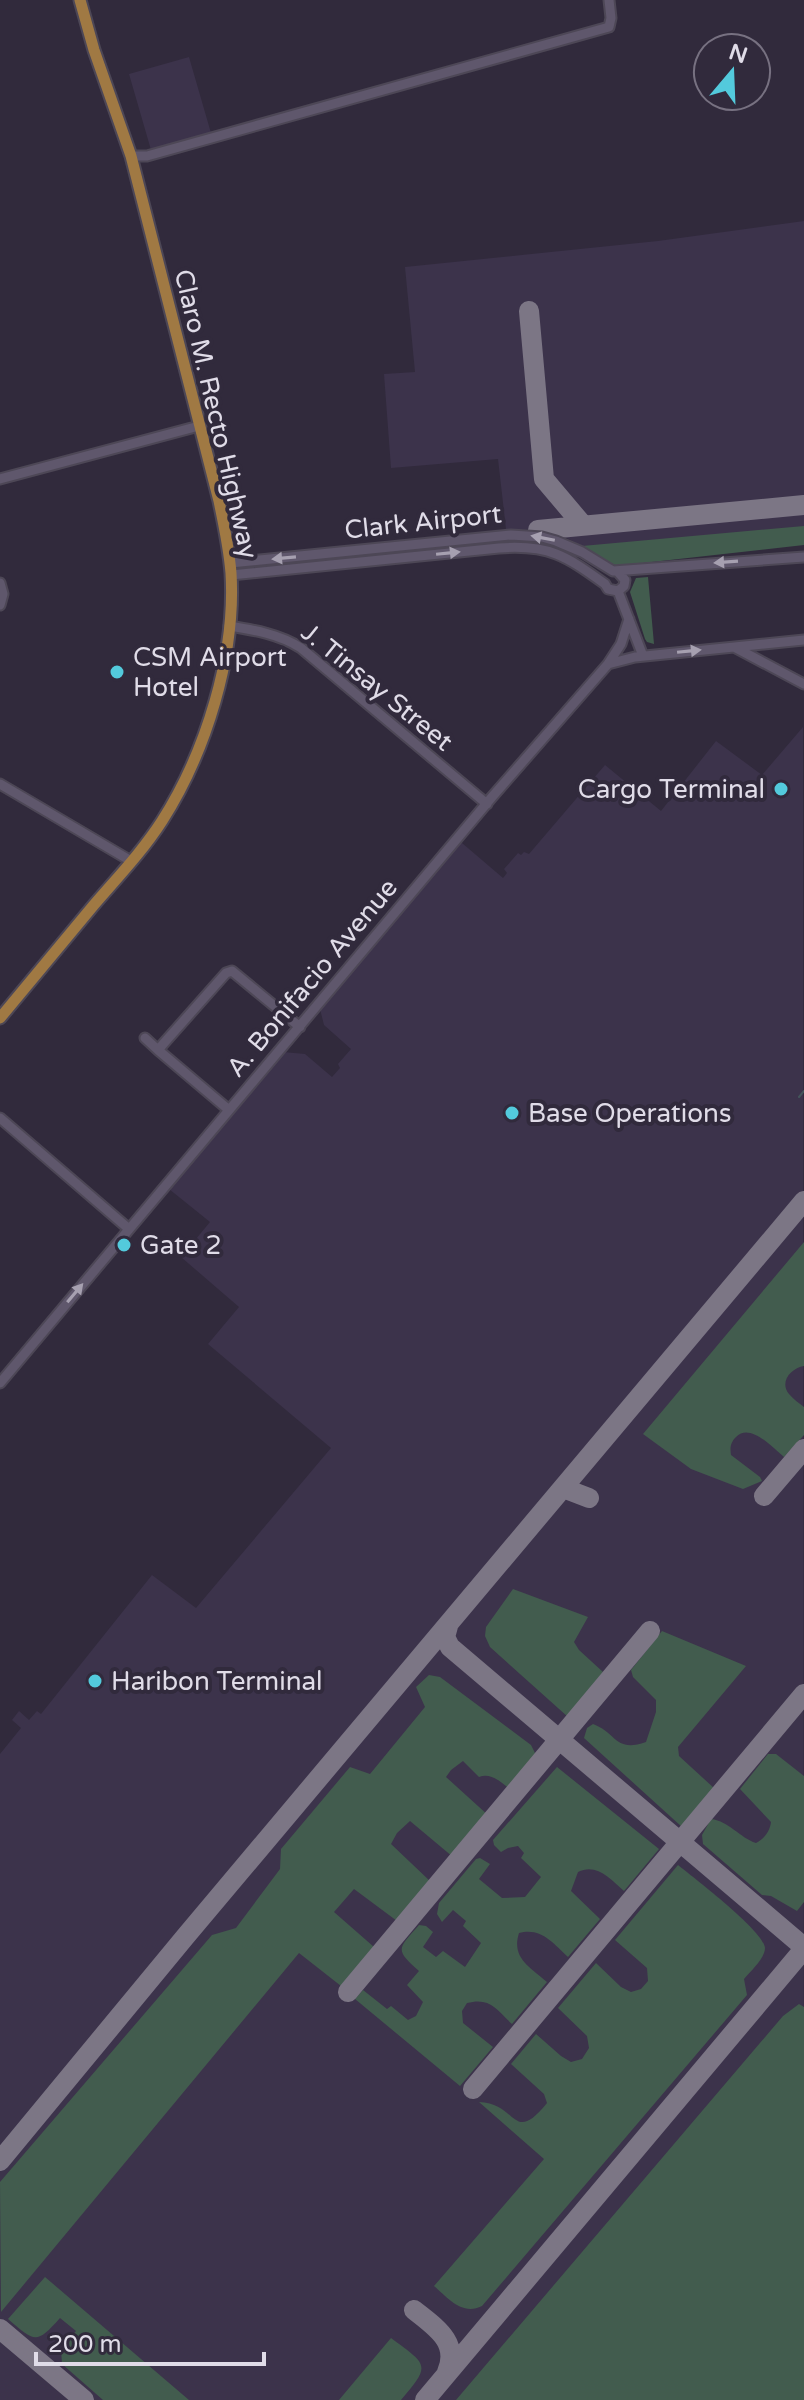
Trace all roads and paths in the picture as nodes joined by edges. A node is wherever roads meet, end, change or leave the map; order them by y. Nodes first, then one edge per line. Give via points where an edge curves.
1 (80, 0) edge
2 (609, 0) edge
3 (131, 156) junction
4 (199, 426) junction
5 (0, 479) edge
6 (408, 546) junction
7 (410, 557) junction
8 (804, 557) edge
9 (230, 569) junction
10 (615, 571) junction
11 (0, 583) edge
12 (605, 584) junction
13 (618, 591) junction
14 (0, 605) edge
15 (629, 619) junction
16 (229, 626) junction
17 (804, 640) edge
18 (734, 647) junction
19 (643, 656) junction
20 (608, 664) junction
21 (804, 682) edge
22 (0, 784) edge
23 (487, 804) junction
24 (131, 861) junction
25 (0, 1018) edge
26 (300, 1027) junction
27 (145, 1038) dead end
28 (158, 1050) junction
29 (229, 1110) junction
30 (0, 1118) edge
31 (129, 1229) junction
32 (0, 1383) edge

1 - 3 main road, Claro M. Recto Highway
2 - 3 street via 609,27 147,156
3 - 4 main road, Claro M. Recto Highway
4 - 5 street
4 - 9 main road, Claro M. Recto Highway
6 - 7 street
6 -> 9 street, Clark Airport
10 -> 6 street, Clark Airport via 542,537 511,535
7 - 9 street, Clark Airport
7 -> 12 street, Clark Airport via 528,547 565,556
8 -> 10 street
9 - 16 main road, Claro M. Recto Highway
10 - 12 street
10 - 13 street via 625,580
11 - 14 street
12 - 13 street
13 - 15 street
15 - 19 street
15 - 20 street, A. Bonifacio Avenue
16 - 23 street, J. Tinsay Street via 266,633 301,648
16 - 24 main road, Claro M. Recto Highway via 222,672 194,763 166,815
17 - 18 street
19 -> 18 street
18 - 21 street
19 - 20 street
20 - 23 street, A. Bonifacio Avenue
22 - 24 street
23 - 26 street, A. Bonifacio Avenue
24 - 25 main road, Claro M. Recto Highway
26 - 28 street via 229,971
26 - 29 street, A. Bonifacio Avenue
27 - 28 street
28 - 29 street
29 - 31 street, A. Bonifacio Avenue
30 - 31 street
32 -> 31 street, A. Bonifacio Avenue

